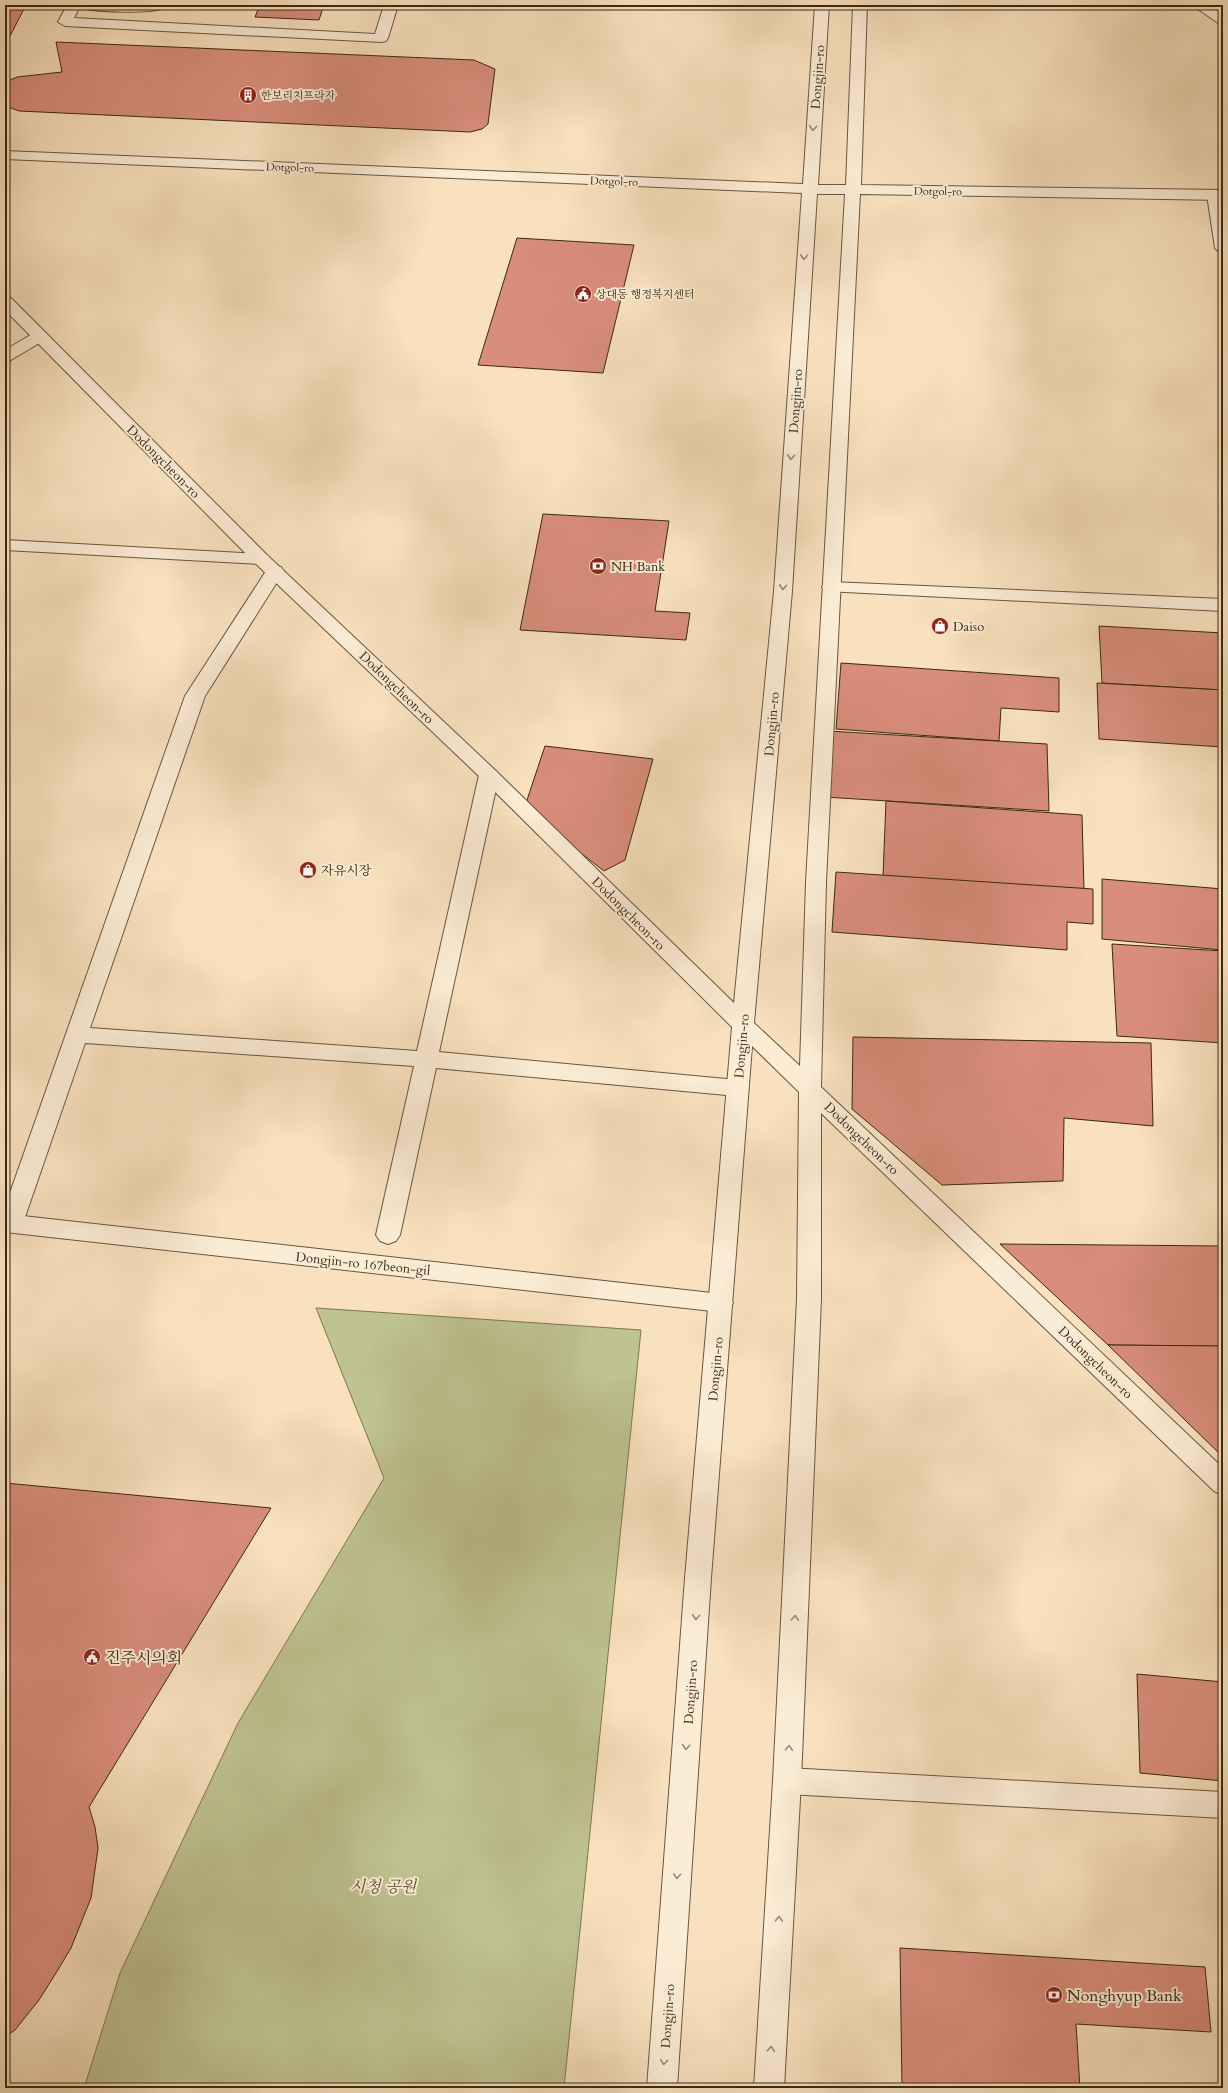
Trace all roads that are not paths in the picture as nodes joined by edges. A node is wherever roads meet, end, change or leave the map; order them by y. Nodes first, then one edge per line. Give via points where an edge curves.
1 (74, 5) edge
2 (84, 5) edge
3 (161, 5) edge
4 (391, 5) edge
5 (822, 5) edge
6 (860, 5) edge
7 (1199, 5) edge
8 (1223, 20) edge
9 (5, 155) edge
10 (808, 189) junction
11 (853, 190) junction
12 (1219, 195) edge
13 (1223, 248) edge
14 (5, 301) edge
15 (40, 336) junction
16 (12, 347) edge
17 (5, 356) edge
18 (5, 545) edge
19 (268, 565) junction
20 (831, 587) junction
21 (1223, 605) edge
22 (489, 775) junction
23 (742, 1025) junction
24 (77, 1035) junction
25 (427, 1059) junction
26 (737, 1088) junction
27 (810, 1088) junction
28 (8, 1223) edge
29 (388, 1235) dead end
30 (721, 1303) junction
31 (1223, 1484) edge
32 (787, 1781) junction
33 (1223, 1805) edge
34 (662, 2088) edge
35 (768, 2088) edge

1 - 4 street via 66,22 381,38
2 - 3 street via 137,8
5 -> 10 street, Dongjin-ro
6 - 11 street
7 - 8 street
9 - 10 street, Dotgol-ro
10 - 11 street, Dotgol-ro
10 -> 23 street, Dongjin-ro via 783,591
11 - 12 street, Dotgol-ro
11 - 20 street
12 - 13 street
14 - 15 street, Dodongcheon-ro
15 - 16 street
15 - 19 street, Dodongcheon-ro
16 - 17 street
18 - 19 street
19 - 22 street, Dodongcheon-ro
19 - 24 street via 195,696
20 - 21 street
20 - 27 street via 816,882
22 - 23 street, Dodongcheon-ro
22 - 25 street
23 - 26 street, Dongjin-ro
23 - 27 street, Dodongcheon-ro
24 - 25 street
24 - 28 street
25 - 26 street
25 - 29 street
26 - 30 street, Dongjin-ro
27 - 31 street, Dodongcheon-ro
32 -> 27 street via 809,1299
28 - 30 street, Dongjin-ro 167beon-gil
30 -> 34 street, Dongjin-ro via 698,1578
32 - 33 street
35 -> 32 street

